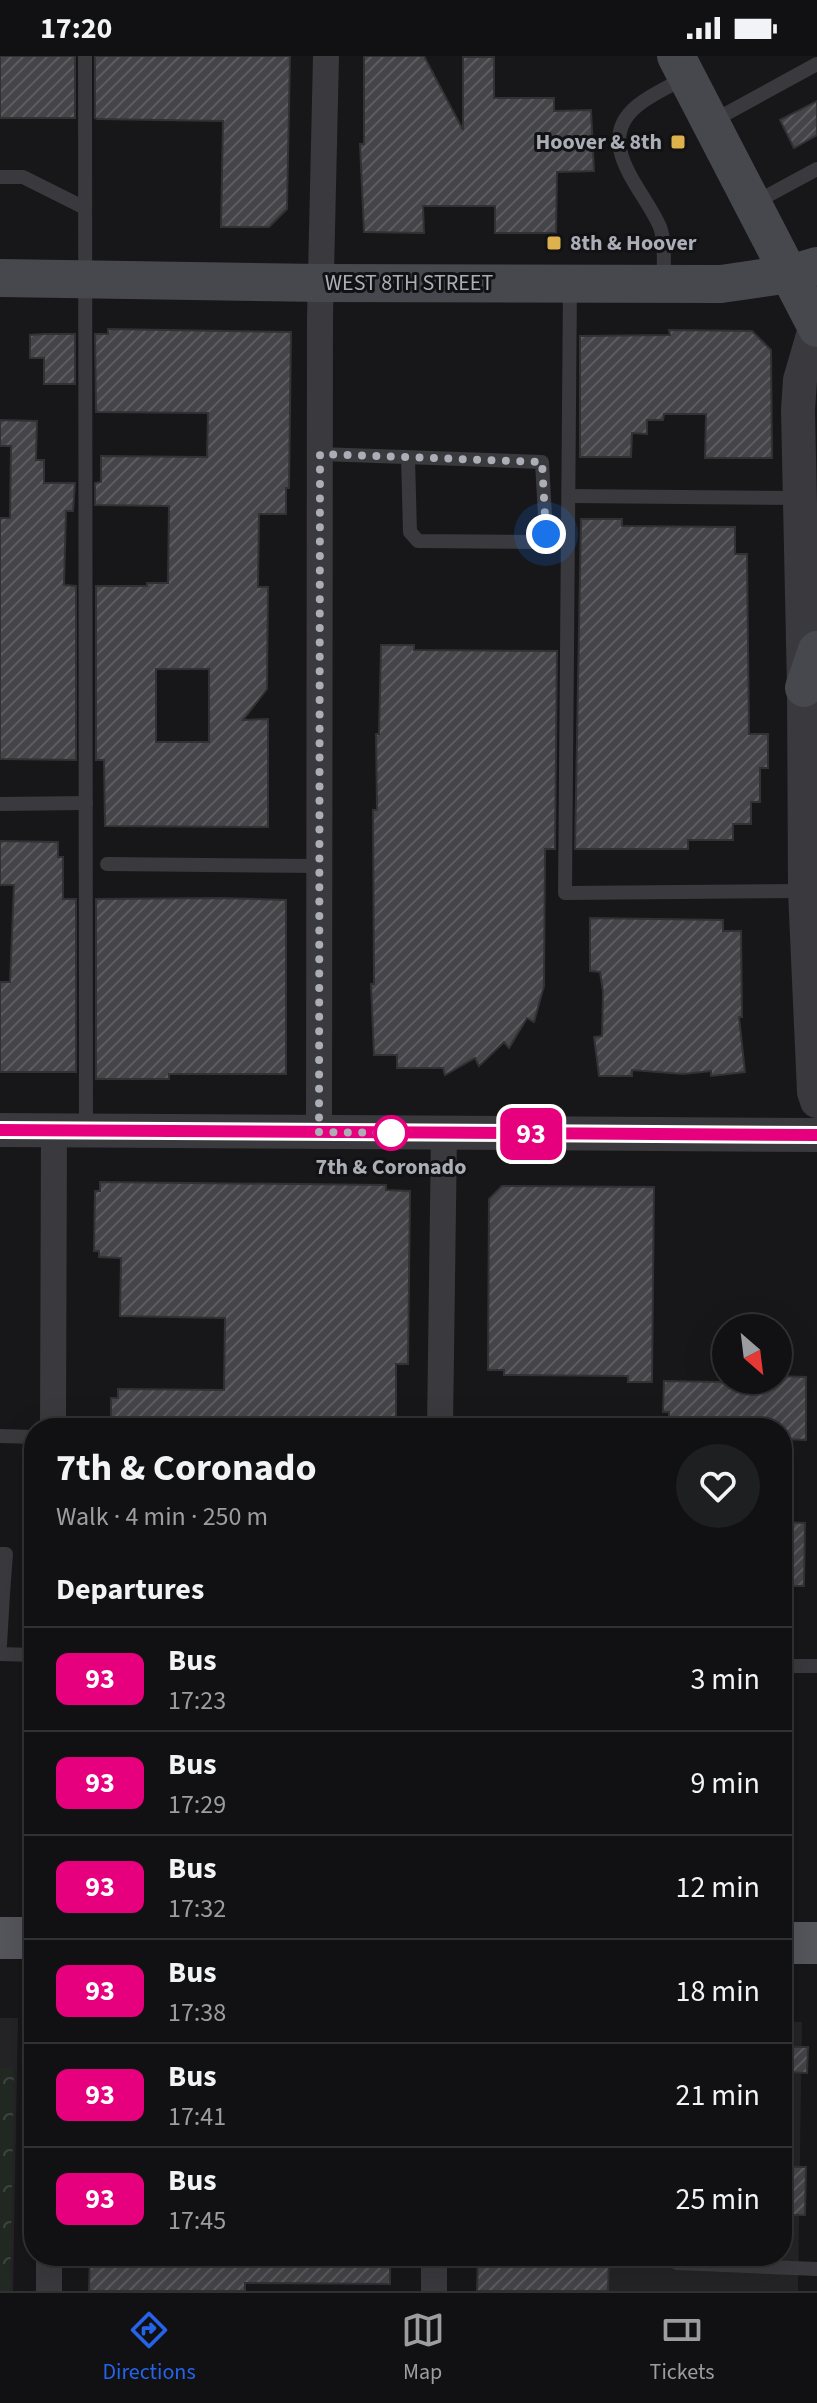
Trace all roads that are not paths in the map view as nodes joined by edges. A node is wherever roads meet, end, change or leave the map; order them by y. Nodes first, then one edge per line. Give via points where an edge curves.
1 (85, 56) edge
2 (326, 56) edge
3 (817, 64) edge
4 (681, 67) edge
5 (710, 122) junction
6 (817, 169) edge
7 (0, 177) edge
8 (753, 203) junction
9 (85, 208) junction
10 (804, 270) edge
11 (0, 278) edge
12 (86, 278) junction
13 (321, 283) junction
14 (570, 284) junction
15 (664, 284) junction
16 (816, 327) edge
17 (320, 454) junction
18 (408, 458) junction
19 (570, 496) junction
20 (799, 498) junction
21 (817, 650) edge
22 (804, 688) junction
23 (86, 803) junction
24 (0, 804) edge
25 (107, 864) dead end
26 (319, 866) junction
27 (811, 891) edge
28 (817, 1101) edge
29 (0, 1130) edge
30 (70, 1130) junction
31 (319, 1132) junction
32 (444, 1134) junction
33 (817, 1135) edge
34 (54, 1418) edge
35 (440, 1418) edge
36 (0, 1436) edge
37 (24, 1437) edge
38 (0, 1554) edge
39 (1, 1594) edge
40 (0, 1645) edge
41 (0, 1654) edge
42 (24, 1655) edge
43 (792, 1666) edge
44 (817, 1666) edge
45 (0, 1938) edge
46 (24, 1938) edge
47 (792, 1943) edge
48 (817, 1943) edge
49 (49, 2266) edge
50 (434, 2266) edge
51 (747, 2266) edge
52 (817, 2269) edge
53 (49, 2291) edge
54 (434, 2291) edge

1 - 9 lane
2 - 13 street
3 - 5 lane
4 - 5 main road
4 - 15 lane via 637,106 620,128 617,143 661,229
5 - 8 main road
6 - 8 lane
7 - 9 lane via 23,177
8 - 10 main road
9 - 12 lane
10 - 15 main road, WEST 8TH STREET via 721,284
10 - 16 main road
11 - 12 main road, WEST 8TH STREET
12 - 13 main road, WEST 8TH STREET
12 - 23 lane
13 - 14 main road, WEST 8TH STREET
13 - 17 street
14 - 15 main road, WEST 8TH STREET
14 - 19 lane
16 - 20 street via 800,380
17 - 18 lane
17 - 26 street
18 - 18 lane via 542,462 546,534 535,542 418,541 410,532
19 - 20 lane
19 - 27 lane via 565,893
20 - 22 street
21 - 22 main road
22 - 27 street
23 - 24 lane
23 - 30 lane
25 - 26 lane
26 - 31 street
27 - 28 street
29 - 30 street
30 - 31 street
30 - 34 street
31 - 32 street
32 - 33 street
32 - 35 street
36 - 37 lane
38 - 39 lane via 6,1554
39 - 40 lane
41 - 42 lane
43 - 44 lane
45 - 46 main road
47 - 48 main road
49 - 53 street
50 - 54 street
51 - 52 lane

